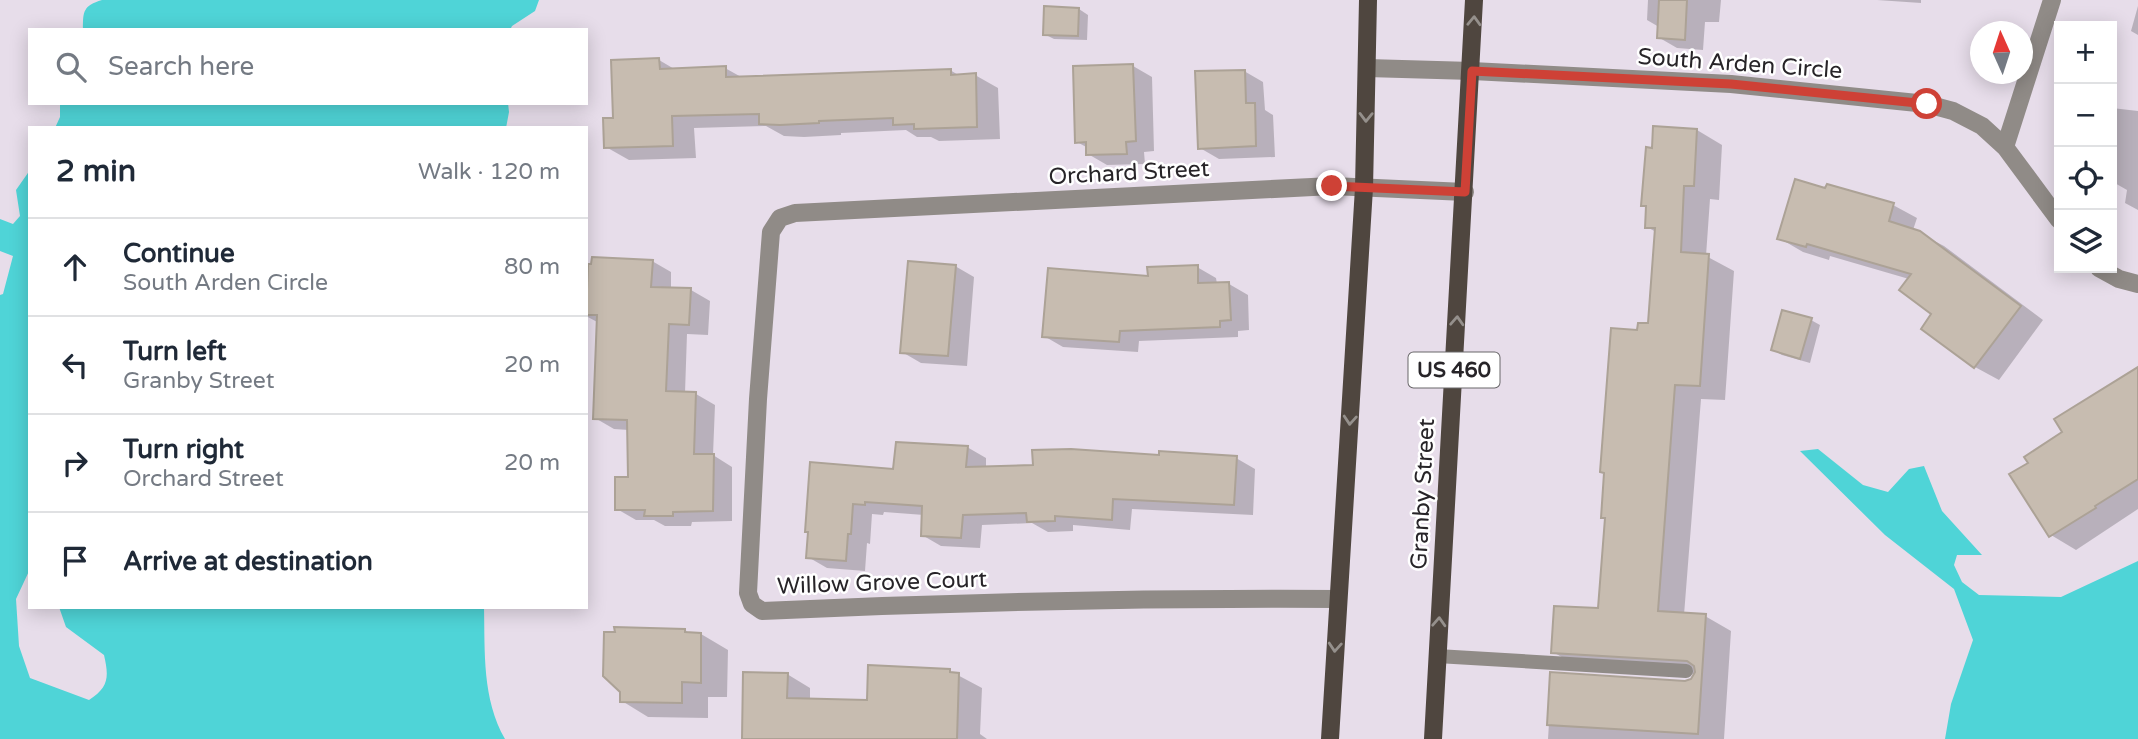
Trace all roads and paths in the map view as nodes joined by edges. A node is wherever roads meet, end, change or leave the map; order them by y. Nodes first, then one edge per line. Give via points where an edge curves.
1 (1368, 0) edge
2 (1474, 0) edge
3 (2052, 0) edge
4 (1367, 68) junction
5 (1472, 71) junction
6 (2005, 148) junction
7 (1364, 188) junction
8 (1465, 192) junction
9 (795, 213) joint
10 (2054, 213) edge
11 (2108, 273) edge
12 (2138, 284) edge
13 (1338, 599) junction
14 (1437, 656) junction
15 (1686, 671) dead end
16 (1330, 739) edge
17 (1433, 739) edge

1 - 4 main road
5 -> 2 main road, Granby Street / US 460
3 - 6 street
4 - 5 street, South Arden Circle
4 -> 7 main road
5 - 6 street, South Arden Circle via 1731,84 1927,104 1982,126
5 - 8 main road, Granby Street / US 460
6 - 10 street, South Arden Circle
7 - 8 street, Orchard Street
7 - 9 street, Orchard Street
7 -> 13 main road
14 -> 8 main road, Granby Street / US 460
9 - 13 street, Willow Grove Court via 780,218 771,232 748,593 752,604 762,611 1154,599
11 - 12 street
13 -> 16 main road
14 - 15 lane
14 - 17 main road, Granby Street / US 460

